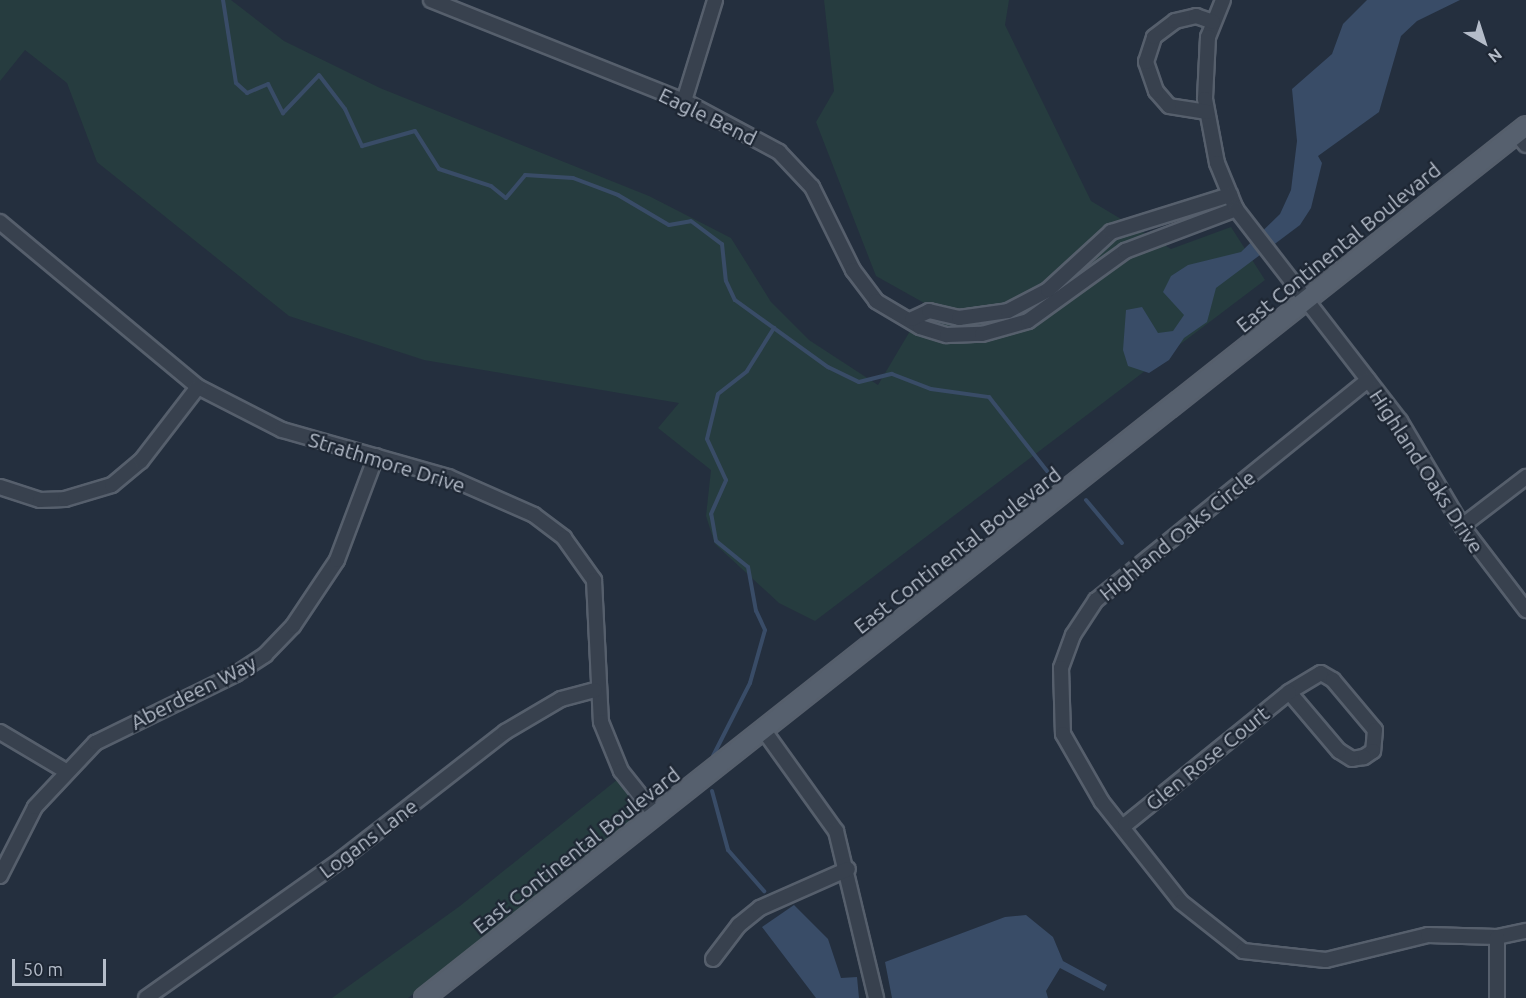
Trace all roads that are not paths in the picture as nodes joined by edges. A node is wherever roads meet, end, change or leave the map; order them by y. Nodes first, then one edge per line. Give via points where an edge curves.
1 (431, 0) edge
2 (715, 0) edge
3 (1223, 0) edge
4 (466, 7) edge
5 (1213, 22) junction
6 (684, 101) junction
7 (1207, 112) junction
8 (1524, 132) edge
9 (1230, 195) junction
10 (1236, 209) junction
11 (0, 222) edge
12 (1308, 301) junction
13 (912, 319) junction
14 (1368, 380) junction
15 (198, 387) junction
16 (376, 456) junction
17 (1526, 477) edge
18 (0, 488) edge
19 (1462, 526) junction
20 (1526, 610) edge
21 (595, 690) junction
22 (1289, 692) junction
23 (0, 732) edge
24 (765, 732) junction
25 (64, 770) junction
26 (656, 815) junction
27 (1125, 825) junction
28 (848, 869) junction
29 (0, 876) edge
30 (1526, 931) edge
31 (1497, 937) junction
32 (713, 959) dead end
33 (146, 998) edge
34 (424, 998) edge
35 (876, 998) edge
36 (1497, 998) edge

1 - 4 street, Eagle Bend
2 - 6 street
3 - 5 street, Highland Oaks Drive
4 - 6 street, Eagle Bend
5 - 7 street, Highland Oaks Drive via 1204,70
5 - 7 street via 1196,16 1174,21 1154,37 1146,62 1156,91 1169,106
6 - 13 street, Eagle Bend via 779,152 812,186 866,290
7 - 9 street, Highland Oaks Drive
8 - 12 main road, East Continental Boulevard
9 - 10 street, Highland Oaks Drive
9 - 13 street via 1111,232 1048,290 1008,311 959,318 929,311
10 - 12 street, Highland Oaks Drive
10 - 13 street, Eagle Bend via 1142,242 1092,272 1049,311 1006,330 960,337 920,327
11 - 15 street, Strathmore Drive
12 - 14 street, Highland Oaks Drive
12 - 24 main road, East Continental Boulevard
14 - 19 street, Highland Oaks Drive via 1417,448
14 - 27 street, Highland Oaks Circle via 1103,594 1073,635 1058,684 1063,734 1102,802
15 - 16 street, Strathmore Drive via 282,430
15 - 18 street via 141,461 111,485 88,494 40,500
16 - 21 street, Strathmore Drive via 448,477 534,515 564,538 594,580 599,619
16 - 25 street, Aberdeen Way via 355,524 319,594 265,655 95,743
17 - 19 street
19 - 20 street, Highland Oaks Drive
21 - 26 street, Strathmore Drive via 601,722 621,771
21 - 33 street, Logans Lane via 561,699 505,732 342,860
22 - 22 street, Glen Rose Court via 1321,673 1333,680 1375,730 1373,751 1352,759 1339,752
22 - 27 street, Glen Rose Court
23 - 25 street
24 - 26 main road, East Continental Boulevard
24 - 28 street via 820,803
25 - 29 street, Aberdeen Way via 15,840
26 - 34 main road, East Continental Boulevard
27 - 31 street, Highland Oaks Circle via 1181,902 1207,927 1251,954 1326,960 1428,935
28 - 32 street via 760,908 738,925
28 - 35 street
30 - 31 street, Highland Oaks Circle
31 - 36 street

